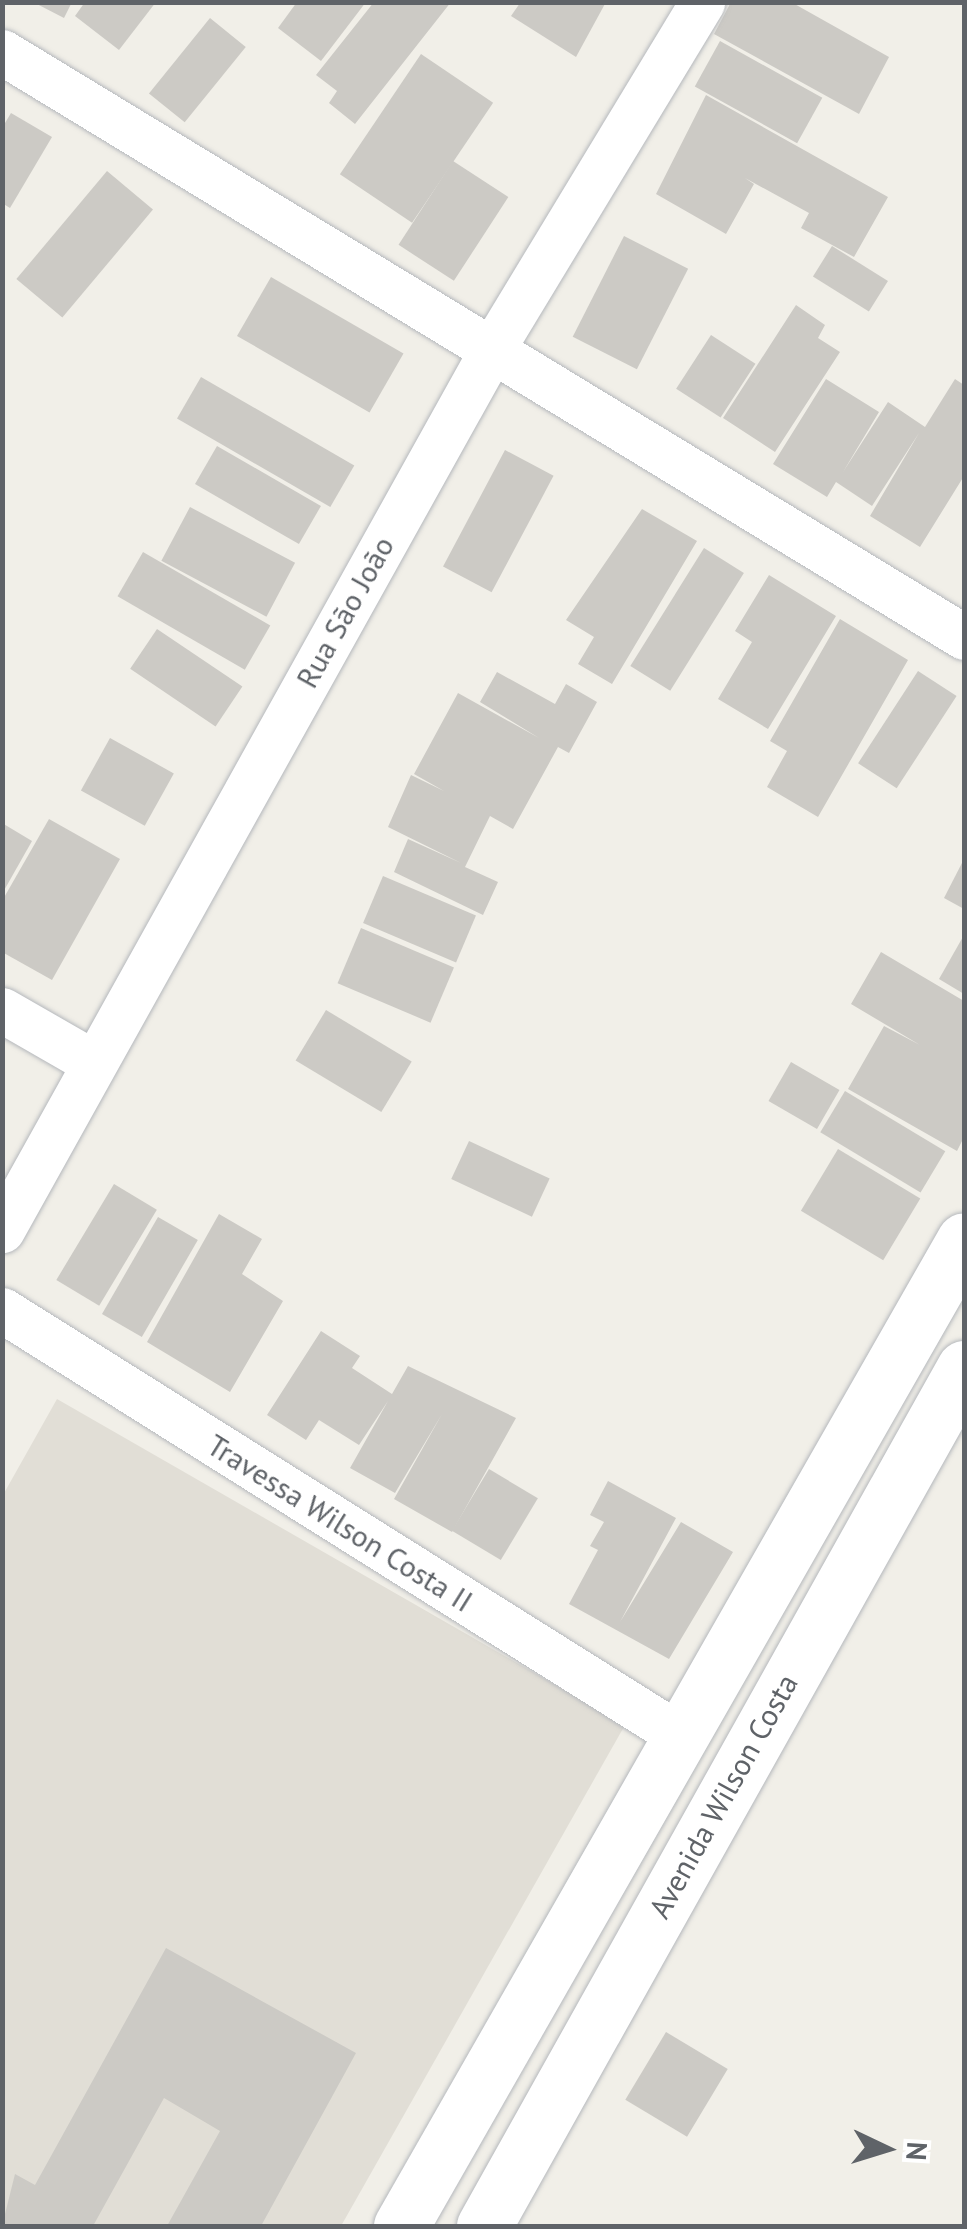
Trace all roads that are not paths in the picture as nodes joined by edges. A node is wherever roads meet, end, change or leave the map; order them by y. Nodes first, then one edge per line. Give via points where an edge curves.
1 (702, 2) edge
2 (2, 52) edge
3 (494, 346) junction
4 (964, 637) edge
5 (2, 1010) edge
6 (94, 1064) junction
7 (2, 1230) edge
8 (964, 1240) edge
9 (2, 1310) edge
10 (964, 1368) edge
11 (764, 1589) junction
12 (822, 1620) junction
13 (679, 1735) junction
14 (401, 2226) edge
15 (484, 2226) edge

1 - 3 street, Rua São João
2 - 3 street
3 - 4 street
3 - 6 street, Rua São João
5 - 6 street
6 - 7 street, Rua São João
8 - 11 street
9 - 13 street, Travessa Wilson Costa II
10 - 12 street, Avenida Wilson Costa
11 - 12 street
11 - 13 street
12 - 15 street, Avenida Wilson Costa
13 - 14 street

